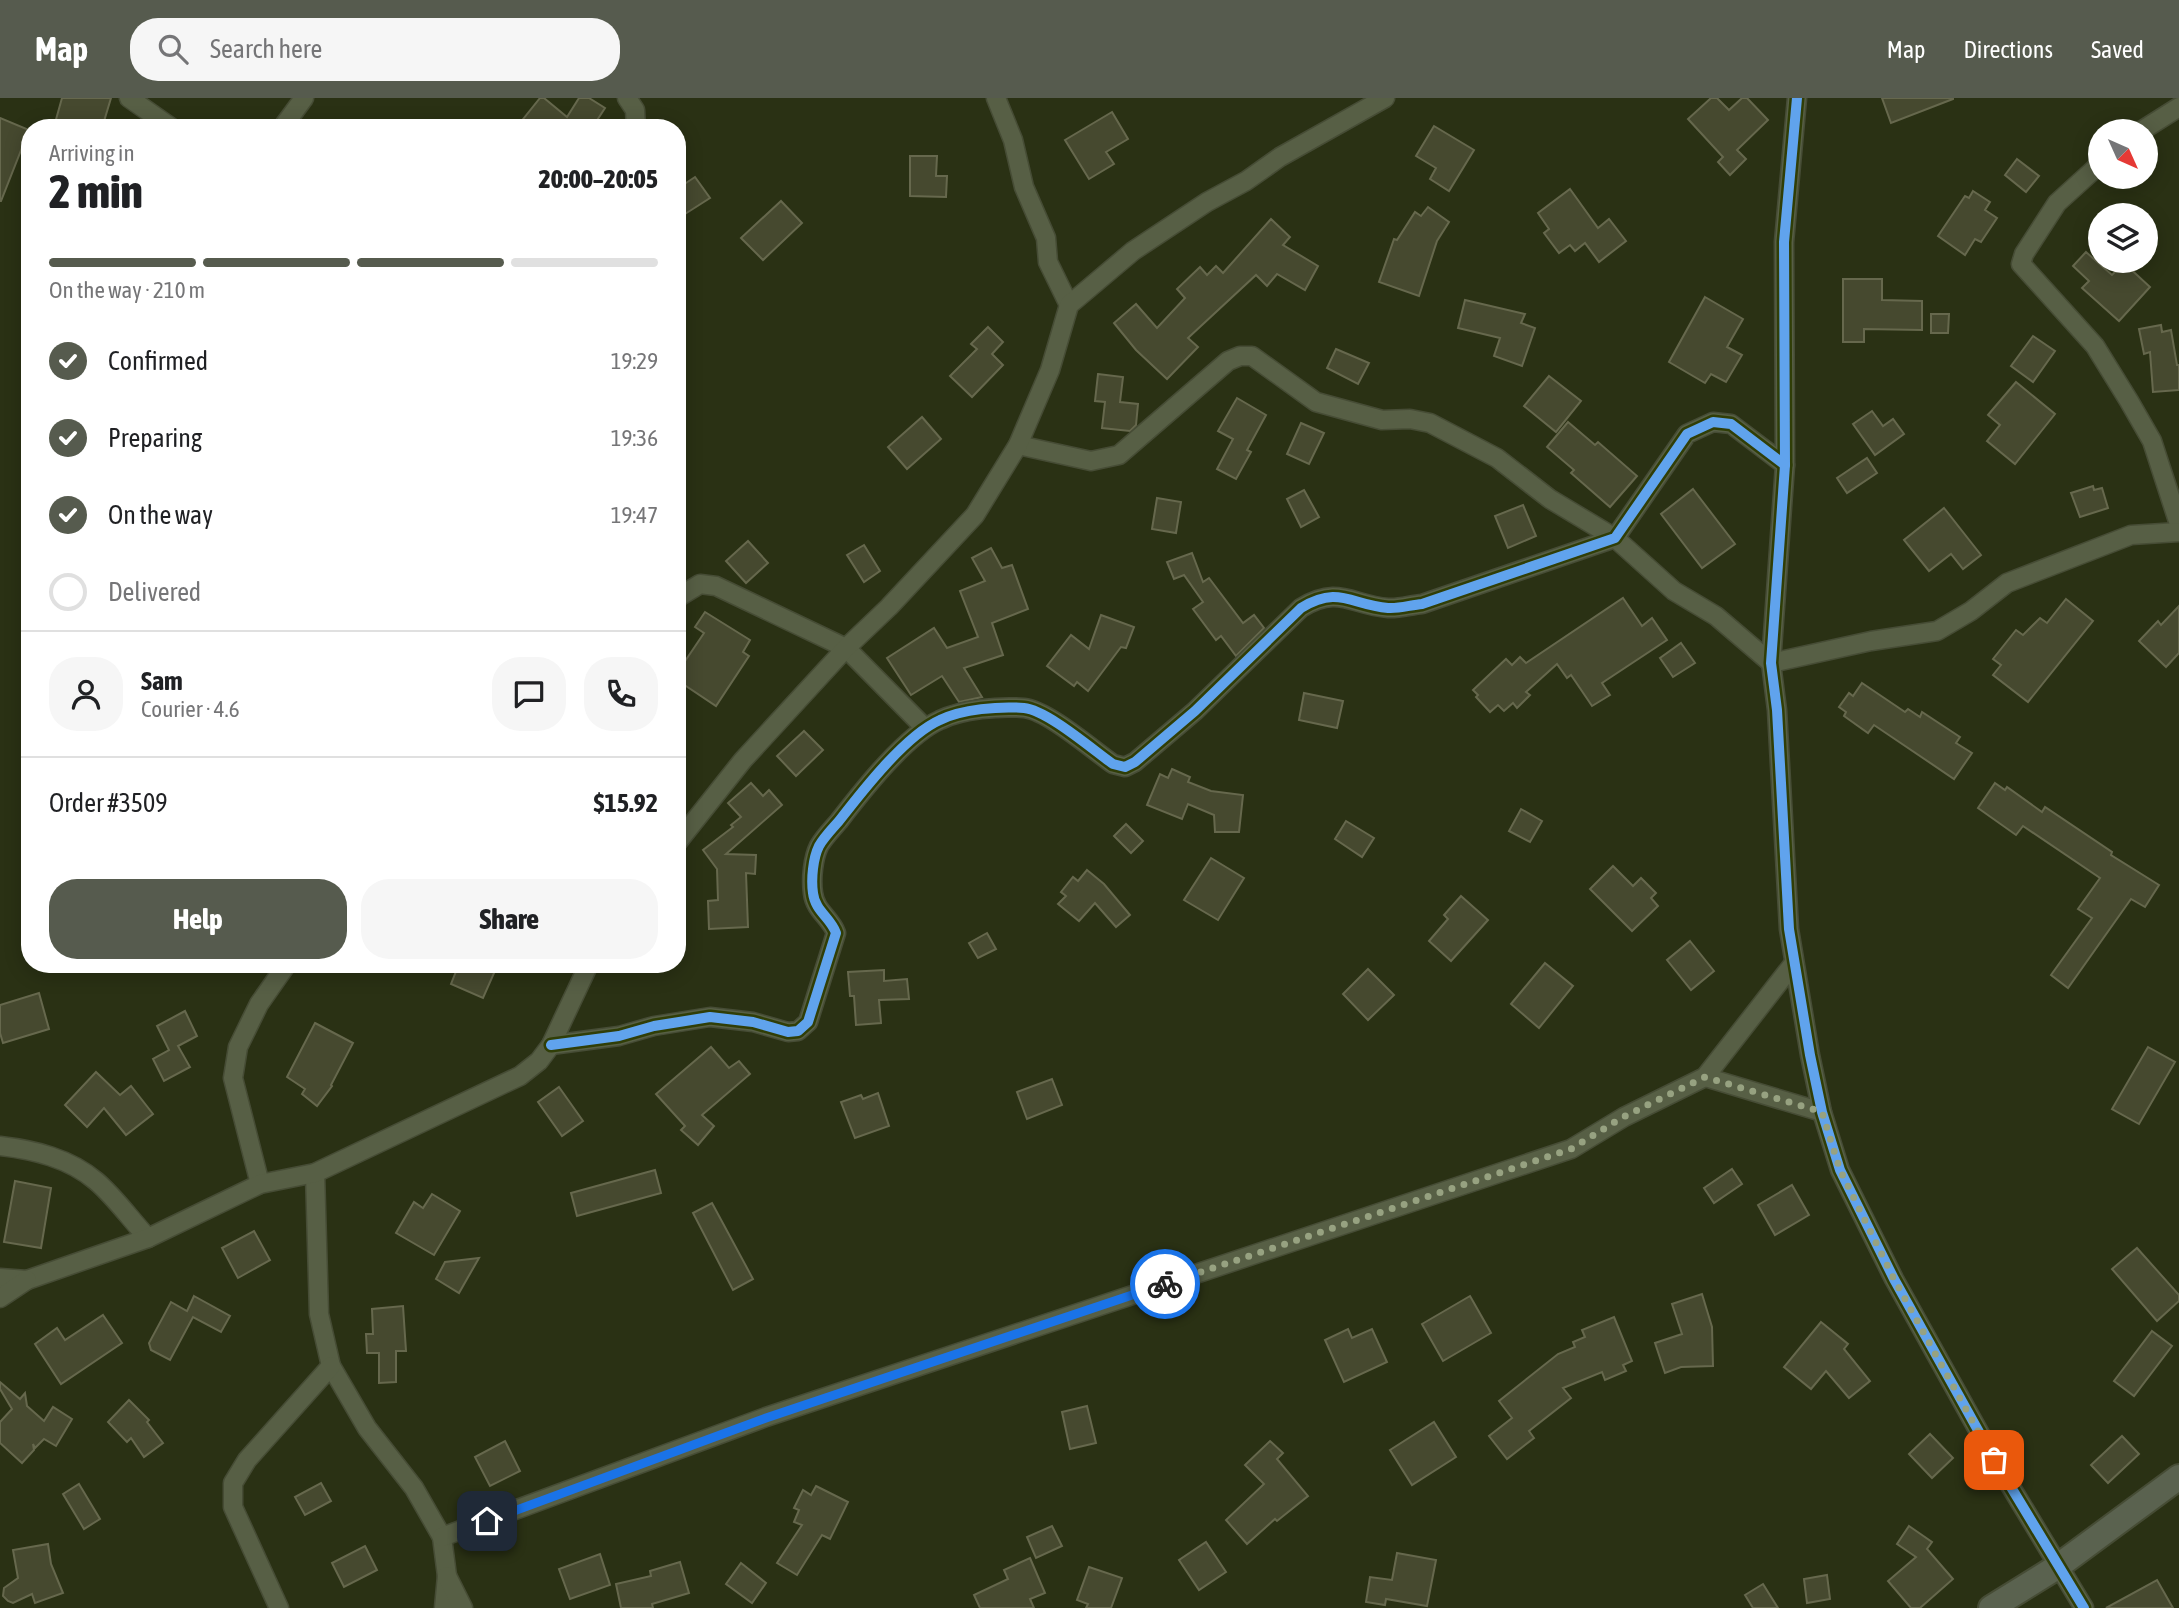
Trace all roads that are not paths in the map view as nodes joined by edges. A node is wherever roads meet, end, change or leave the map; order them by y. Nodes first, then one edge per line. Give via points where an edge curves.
1 (129, 98) edge
2 (304, 98) edge
3 (627, 98) edge
4 (996, 98) edge
5 (1385, 98) edge
6 (1797, 98) edge
7 (2179, 107) edge
8 (159, 119) edge
9 (289, 119) edge
10 (636, 119) edge
11 (2158, 120) edge
12 (2088, 175) edge
13 (1069, 305) junction
14 (1018, 445) junction
15 (1785, 465) junction
16 (2179, 524) edge
17 (2179, 533) edge
18 (1615, 538) junction
19 (686, 593) edge
20 (846, 648) junction
21 (1771, 663) junction
22 (925, 728) junction
23 (686, 832) edge
24 (1794, 963) junction
25 (280, 973) edge
26 (585, 973) edge
27 (551, 1045) junction
28 (1705, 1077) junction
29 (1822, 1112) junction
30 (0, 1146) edge
31 (315, 1173) junction
32 (260, 1184) junction
33 (148, 1238) junction
34 (0, 1278) edge
35 (27, 1280) junction
36 (0, 1298) edge
37 (331, 1366) junction
38 (2179, 1477) edge
39 (442, 1537) junction
40 (2057, 1567) junction
41 (447, 1576) junction
42 (279, 1608) edge
43 (444, 1608) edge
44 (463, 1608) edge
45 (1991, 1608) edge
46 (2084, 1608) edge

1 - 8 street
2 - 9 street
3 - 10 street
4 - 13 street via 1045,238 1048,262
5 - 13 street via 1207,202 1133,251
6 - 15 street via 1784,243
7 - 11 street
12 - 16 street via 2057,204 2021,264 2095,346 2129,401 2152,441
13 - 14 street via 1050,370
14 - 18 street via 1091,461 1119,454 1228,360 1252,356 1316,402 1382,420 1430,423 1497,458 1550,499
14 - 20 street via 975,515
15 - 18 street via 1731,424 1713,422 1687,434
15 - 21 street
17 - 21 street via 2131,535 2007,583 1937,631
18 - 21 street via 1674,591 1716,616
18 - 22 street via 1422,604 1388,608 1338,596 1317,598 1301,608 1195,711 1125,767 1113,764 1043,714 1026,708 987,708 942,718
19 - 20 street via 700,584 716,586
20 - 22 street
20 - 23 street via 743,760
21 - 24 street
22 - 27 street via 871,780 819,846 813,894 836,933 808,1022 799,1031 710,1017
24 - 28 street
24 - 29 street
25 - 32 street via 258,1004 238,1047 233,1078
26 - 27 street
27 - 31 street via 539,1062 520,1076
28 - 29 street
28 - 39 street via 1623,1117 1571,1149 766,1418
29 - 40 street via 1840,1170 1894,1279
30 - 33 street via 63,1160 96,1181
31 - 32 street
31 - 37 street via 319,1314
32 - 33 street
33 - 35 street
34 - 35 street
35 - 36 street
37 - 39 street via 367,1428 414,1488
37 - 42 street via 247,1460 233,1483 233,1507
38 - 40 street
39 - 41 street
40 - 45 street
40 - 46 street
41 - 43 street
41 - 44 street

